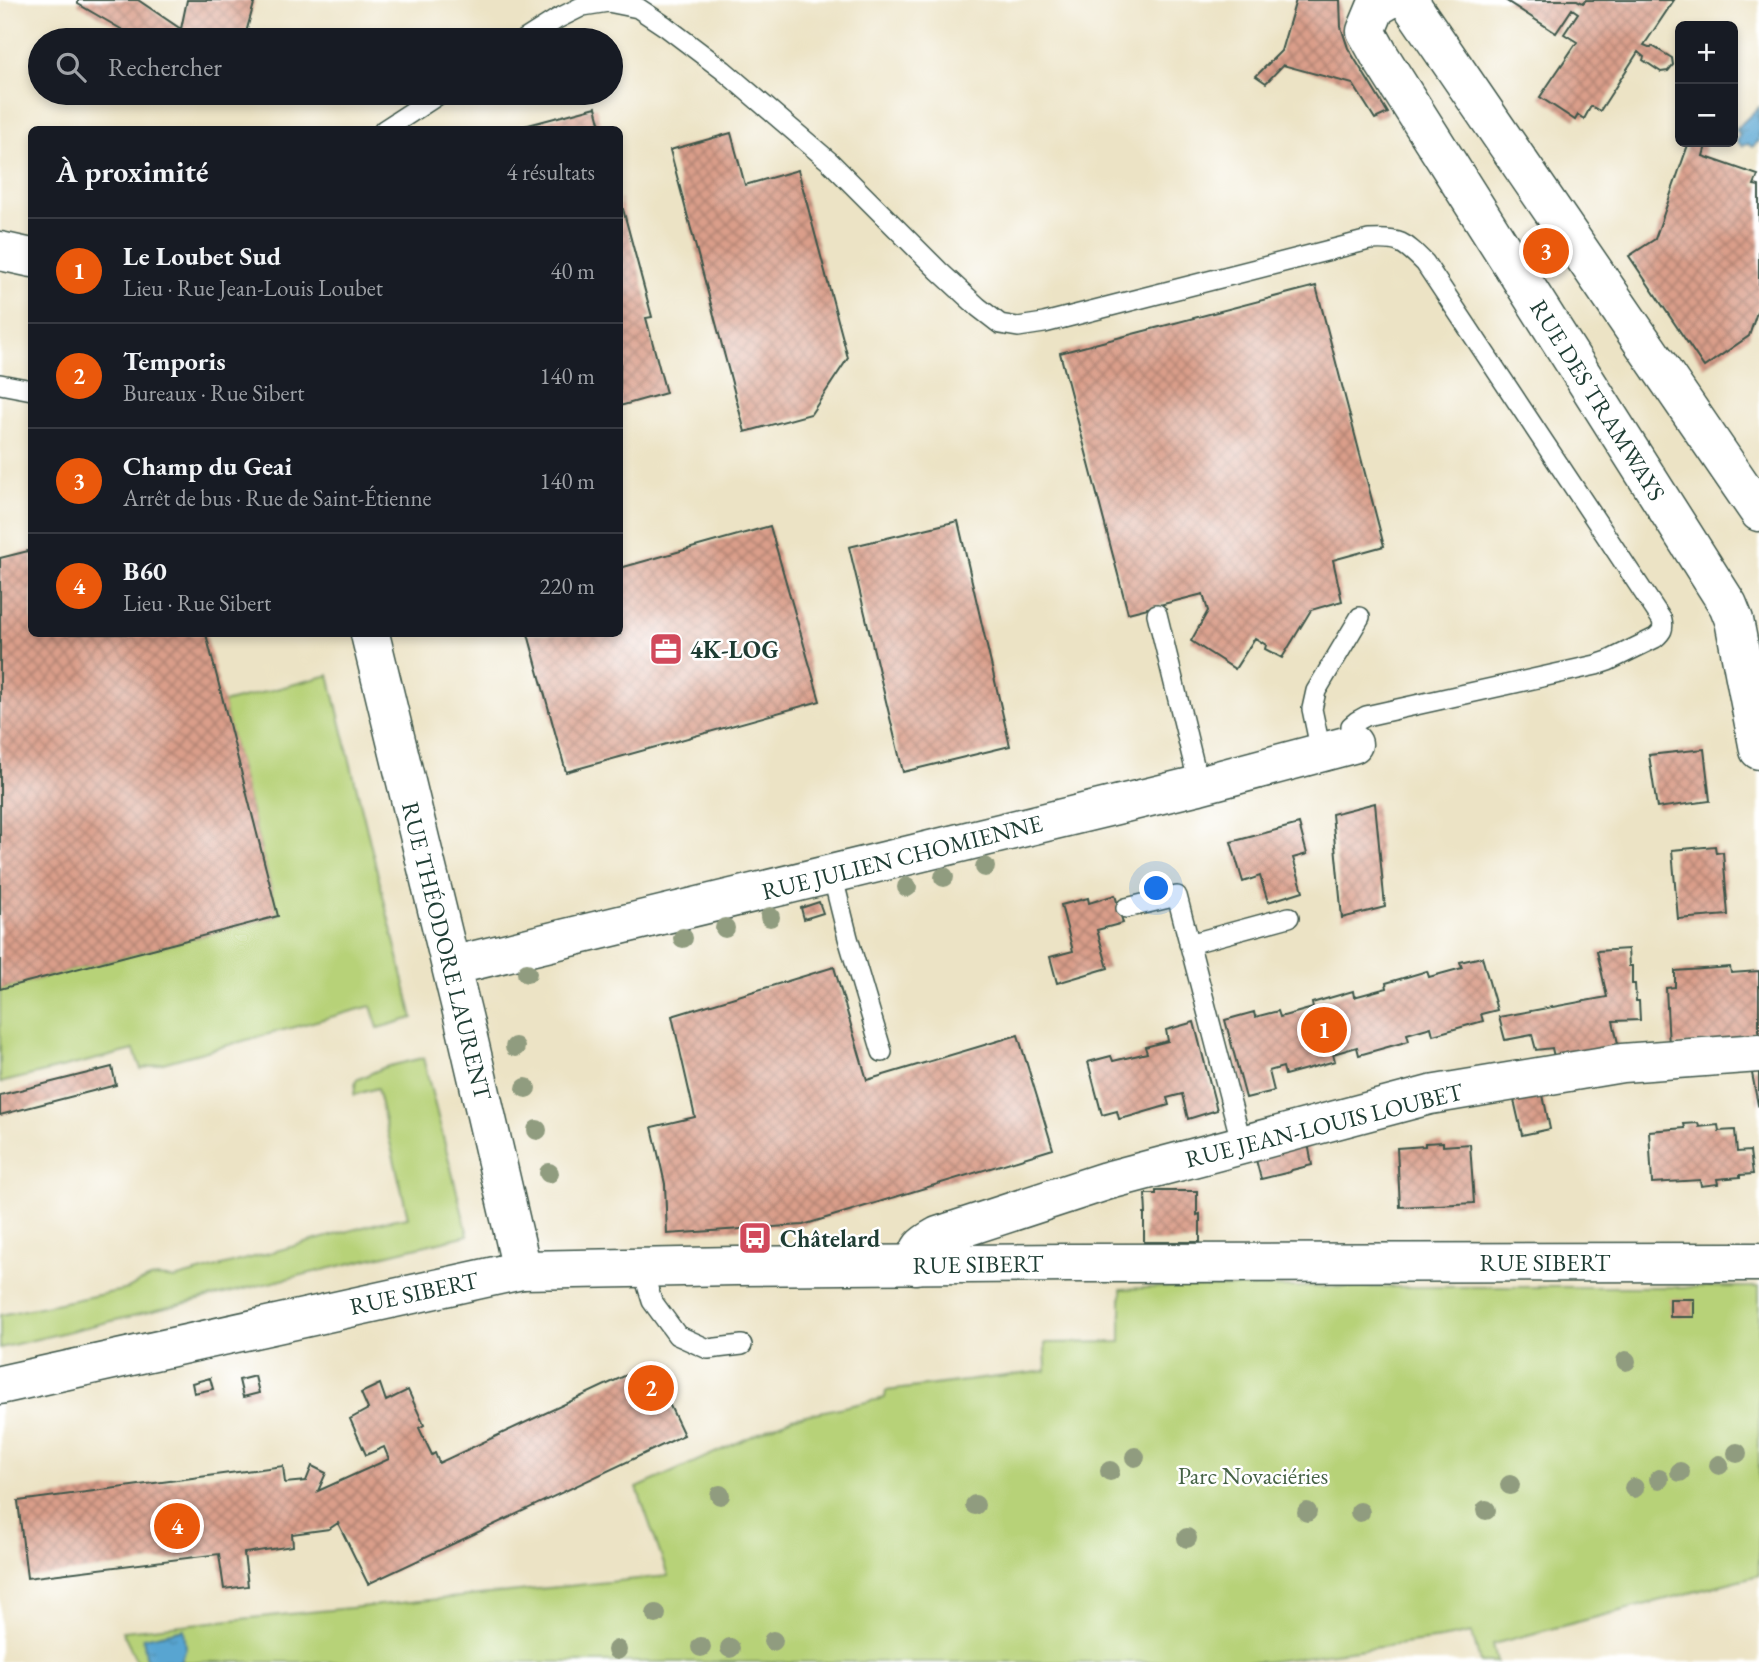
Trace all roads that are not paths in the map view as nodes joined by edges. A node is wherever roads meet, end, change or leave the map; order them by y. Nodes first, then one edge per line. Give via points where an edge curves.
1 (1388, 0) edge
2 (1408, 0) edge
3 (543, 28) edge
4 (423, 105) edge
5 (390, 126) edge
6 (0, 251) edge
7 (28, 257) edge
8 (0, 384) edge
9 (28, 389) edge
10 (1759, 512) edge
11 (1157, 614) dead end
12 (1360, 617) dead end
13 (371, 637) edge
14 (1337, 748) junction
15 (1759, 750) edge
16 (1199, 785) junction
17 (832, 874) junction
18 (1126, 908) dead end
19 (1289, 917) dead end
20 (1189, 944) junction
21 (451, 966) junction
22 (882, 1052) dead end
23 (1759, 1053) edge
24 (1242, 1145) junction
25 (1759, 1262) edge
26 (915, 1265) junction
27 (645, 1268) junction
28 (522, 1270) junction
29 (742, 1345) dead end
30 (0, 1385) edge

1 - 15 street, RUE DES TRAMWAYS via 1376,7 1366,30 1381,58 1728,605
2 - 10 street
3 - 14 lane via 583,6 608,2 638,8 723,70 830,162 939,271 1000,324 1044,323 1369,240 1391,238 1407,245 1425,263 1663,627 1656,638 1596,665 1366,716 1351,726
4 - 5 lane
6 - 7 street
8 - 9 lane
11 - 16 lane
12 - 14 lane via 1316,691 1312,709
13 - 21 street, RUE THÉODORE LAURENT
14 - 16 street, RUE JULIEN CHOMIENNE
16 - 17 street, RUE JULIEN CHOMIENNE
17 - 21 street, RUE JULIEN CHOMIENNE
17 - 22 lane
18 - 20 lane via 1177,896
19 - 20 lane
20 - 24 lane
21 - 28 street, RUE THÉODORE LAURENT
23 - 24 street, RUE JEAN-LOUIS LOUBET via 1622,1063 1430,1094
24 - 26 street, RUE JEAN-LOUIS LOUBET via 1107,1181 939,1236 918,1249
25 - 26 street, RUE SIBERT
26 - 27 street, RUE SIBERT
27 - 28 street, RUE SIBERT
27 - 29 lane via 652,1301 677,1335 708,1349
28 - 30 street, RUE SIBERT

